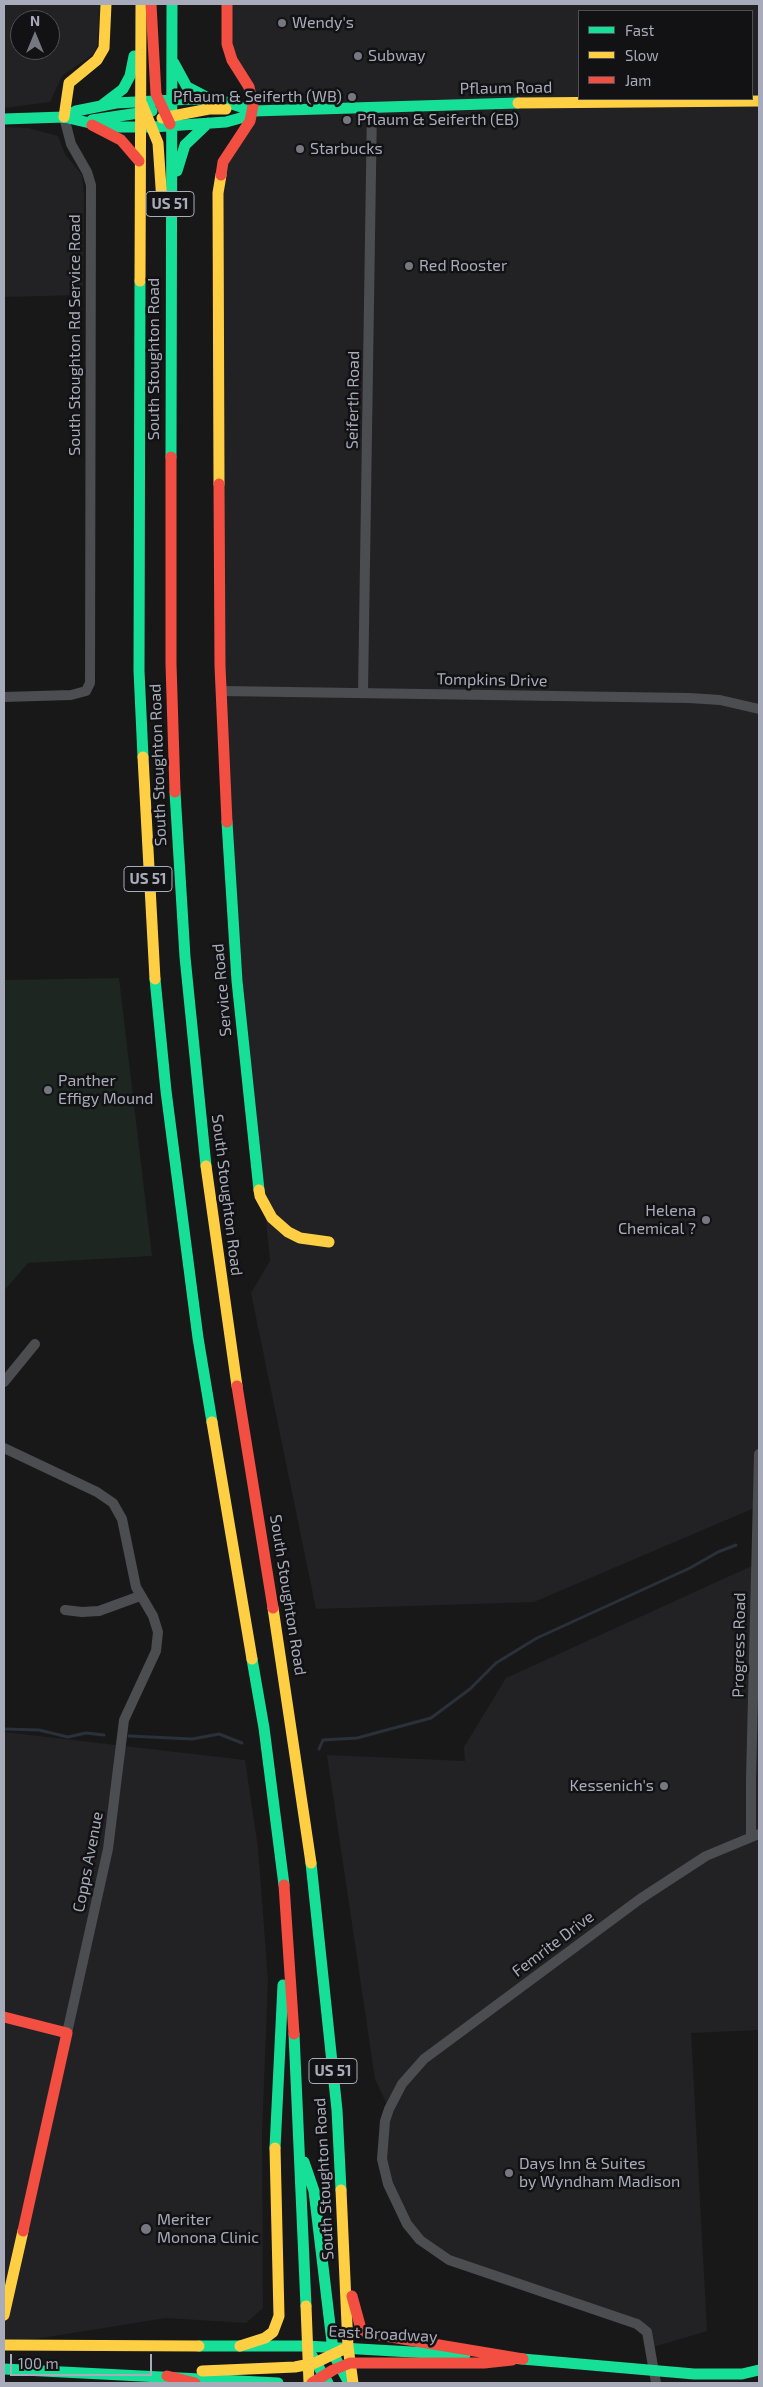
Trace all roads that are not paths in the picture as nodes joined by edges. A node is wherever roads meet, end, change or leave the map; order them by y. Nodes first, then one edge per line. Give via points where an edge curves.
1 (106, 4) edge
2 (141, 4) edge
3 (152, 4) edge
4 (172, 4) edge
5 (227, 4) edge
6 (141, 42) junction
7 (172, 60) junction
8 (171, 100) junction
9 (212, 100) junction
10 (141, 101) junction
11 (759, 101) edge
12 (102, 105) junction
13 (372, 107) junction
14 (253, 111) junction
15 (165, 114) junction
16 (64, 117) junction
17 (4, 119) edge
18 (146, 120) junction
19 (208, 123) junction
20 (92, 125) junction
21 (139, 161) junction
22 (170, 183) junction
23 (170, 281) junction
24 (222, 691) junction
25 (363, 693) junction
26 (4, 697) edge
27 (759, 710) edge
28 (329, 1242) dead end
29 (35, 1344) dead end
30 (4, 1382) edge
31 (4, 1448) edge
32 (759, 1454) edge
33 (140, 1596) junction
34 (65, 1610) dead end
35 (755, 1835) edge
36 (289, 1946) junction
37 (4, 2017) edge
38 (67, 2033) junction
39 (299, 2148) junction
40 (346, 2272) junction
41 (4, 2315) edge
42 (4, 2345) edge
43 (240, 2346) junction
44 (306, 2346) junction
45 (348, 2347) junction
46 (334, 2351) junction
47 (523, 2359) junction
48 (312, 2363) junction
49 (345, 2365) junction
50 (4, 2368) edge
51 (759, 2370) edge
52 (653, 2371) junction
53 (167, 2376) junction
54 (326, 2379) edge
55 (195, 2383) edge
56 (278, 2383) edge
57 (310, 2383) edge
58 (351, 2383) edge
59 (656, 2383) edge

1 - 16 main road, South Stoughton Rd Service Road via 104,48 97,60 69,83
2 - 6 main road
3 - 15 main road via 153,65
4 - 7 main road, South Stoughton Road / US 51
5 - 14 main road via 227,44 232,60 249,87
6 - 10 main road
6 - 12 main road via 123,89
7 - 8 main road, South Stoughton Road / US 51
7 - 9 main road via 187,87
8 - 9 main road, Pflaum Road
8 - 15 main road, Pflaum Road
8 - 15 main road, South Stoughton Road / US 51
9 - 14 main road, Pflaum Road
10 - 12 main road, Pflaum Road
10 - 15 main road, Pflaum Road
10 - 18 main road
11 - 13 main road, Pflaum Road
12 - 16 main road, Pflaum Road
13 - 14 main road, Pflaum Road
13 - 25 street, Seiferth Road
14 - 15 main road via 216,108
14 - 19 main road, Pflaum Road via 240,118
14 - 24 main road via 249,123 224,159 219,182
15 - 18 main road, Pflaum Road
15 - 18 main road
15 - 19 main road, Pflaum Road
15 - 22 main road, South Stoughton Road / US 51
16 - 17 main road, Pflaum Road
16 - 18 main road
16 - 20 main road, Pflaum Road
16 - 26 street, South Stoughton Rd Service Road via 76,157 87,172 91,185 90,683 87,688 71,695
18 - 20 main road, Pflaum Road
18 - 21 main road, South Stoughton Road / US 51
18 - 23 main road via 158,143
19 - 22 main road via 185,145 176,175
20 - 21 main road via 122,140
21 - 36 main road, South Stoughton Road / US 51 via 140,693 147,866 158,1018 198,1338 271,1774
22 - 23 main road, South Stoughton Road / US 51
23 - 40 main road, South Stoughton Road / US 51 via 172,725 185,957 212,1216 316,1899 337,2110
24 - 25 street, Tompkins Drive
24 - 28 main road, Service Road via 234,941 260,1196 272,1218 288,1232 300,1238
25 - 27 street, Tompkins Drive via 689,698 720,700
29 - 30 street
31 - 33 street, Copps Avenue via 97,1492 117,1508 126,1532
32 - 35 street, Progress Road via 751,1779
33 - 34 street via 99,1610
33 - 38 street, Copps Avenue via 156,1624 158,1642 124,1720 108,1849
35 - 52 street, Femrite Drive via 698,1860 640,1899 424,2058 402,2084 389,2109 383,2137 384,2171 393,2198 420,2240 449,2260 637,2324 647,2332
36 - 39 main road, South Stoughton Road / US 51
36 - 43 main road via 284,1971 276,2108 279,2316 273,2332
37 - 38 main road
38 - 41 main road, Copps Avenue
39 - 44 main road, South Stoughton Road / US 51
39 - 46 main road via 314,2191
40 - 45 main road, South Stoughton Road / US 51
40 - 47 main road via 361,2329 367,2333
42 - 43 main road, East Broadway
43 - 44 main road, East Broadway
44 - 46 main road, East Broadway
44 - 48 main road, South Stoughton Road / US 51
45 - 46 main road, East Broadway
45 - 47 main road, East Broadway
45 - 49 main road, South Stoughton Road / US 51
46 - 48 main road
46 - 49 main road
47 - 49 main road via 484,2363
47 - 52 main road, East Broadway
48 - 53 main road
48 - 54 main road
48 - 57 main road, South Stoughton Road / US 51
49 - 54 main road
49 - 58 main road
50 - 53 main road
51 - 52 main road, East Broadway via 742,2374
52 - 59 street, Femrite Drive
53 - 55 main road
53 - 56 main road
54 - 57 main road

